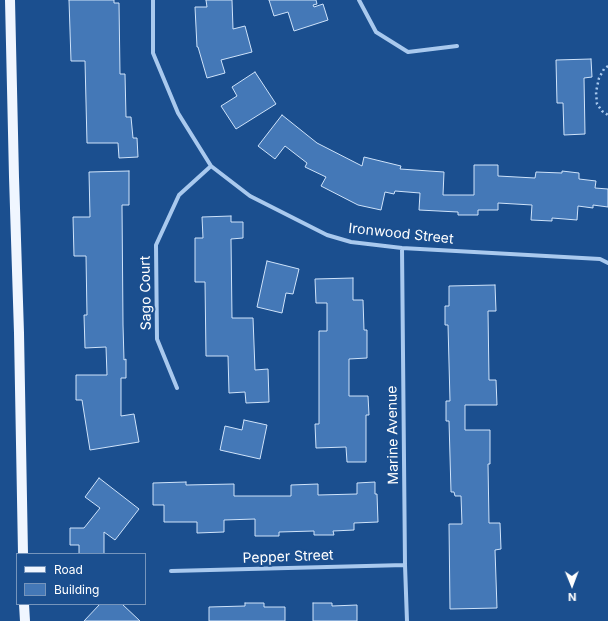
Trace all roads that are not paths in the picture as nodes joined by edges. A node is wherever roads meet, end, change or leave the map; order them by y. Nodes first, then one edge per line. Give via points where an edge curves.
1 (10, 0) edge
2 (153, 0) edge
3 (359, 0) edge
4 (457, 46) dead end
5 (211, 166) junction
6 (402, 248) junction
7 (608, 263) edge
8 (177, 388) dead end
9 (23, 553) edge
10 (405, 565) junction
11 (171, 571) dead end
12 (24, 605) edge
13 (25, 621) edge
14 (407, 621) edge

1 - 9 main road
2 - 5 street via 153,53 178,113
3 - 4 street via 376,32 408,52
5 - 6 street, Ironwood Street via 250,196 327,235 351,242
5 - 8 street, Sago Court via 179,195 156,245 157,339
6 - 7 street, Ironwood Street via 600,259
6 - 10 street, Marine Avenue
10 - 11 street, Pepper Street
10 - 14 street, Marine Avenue
12 - 13 main road

